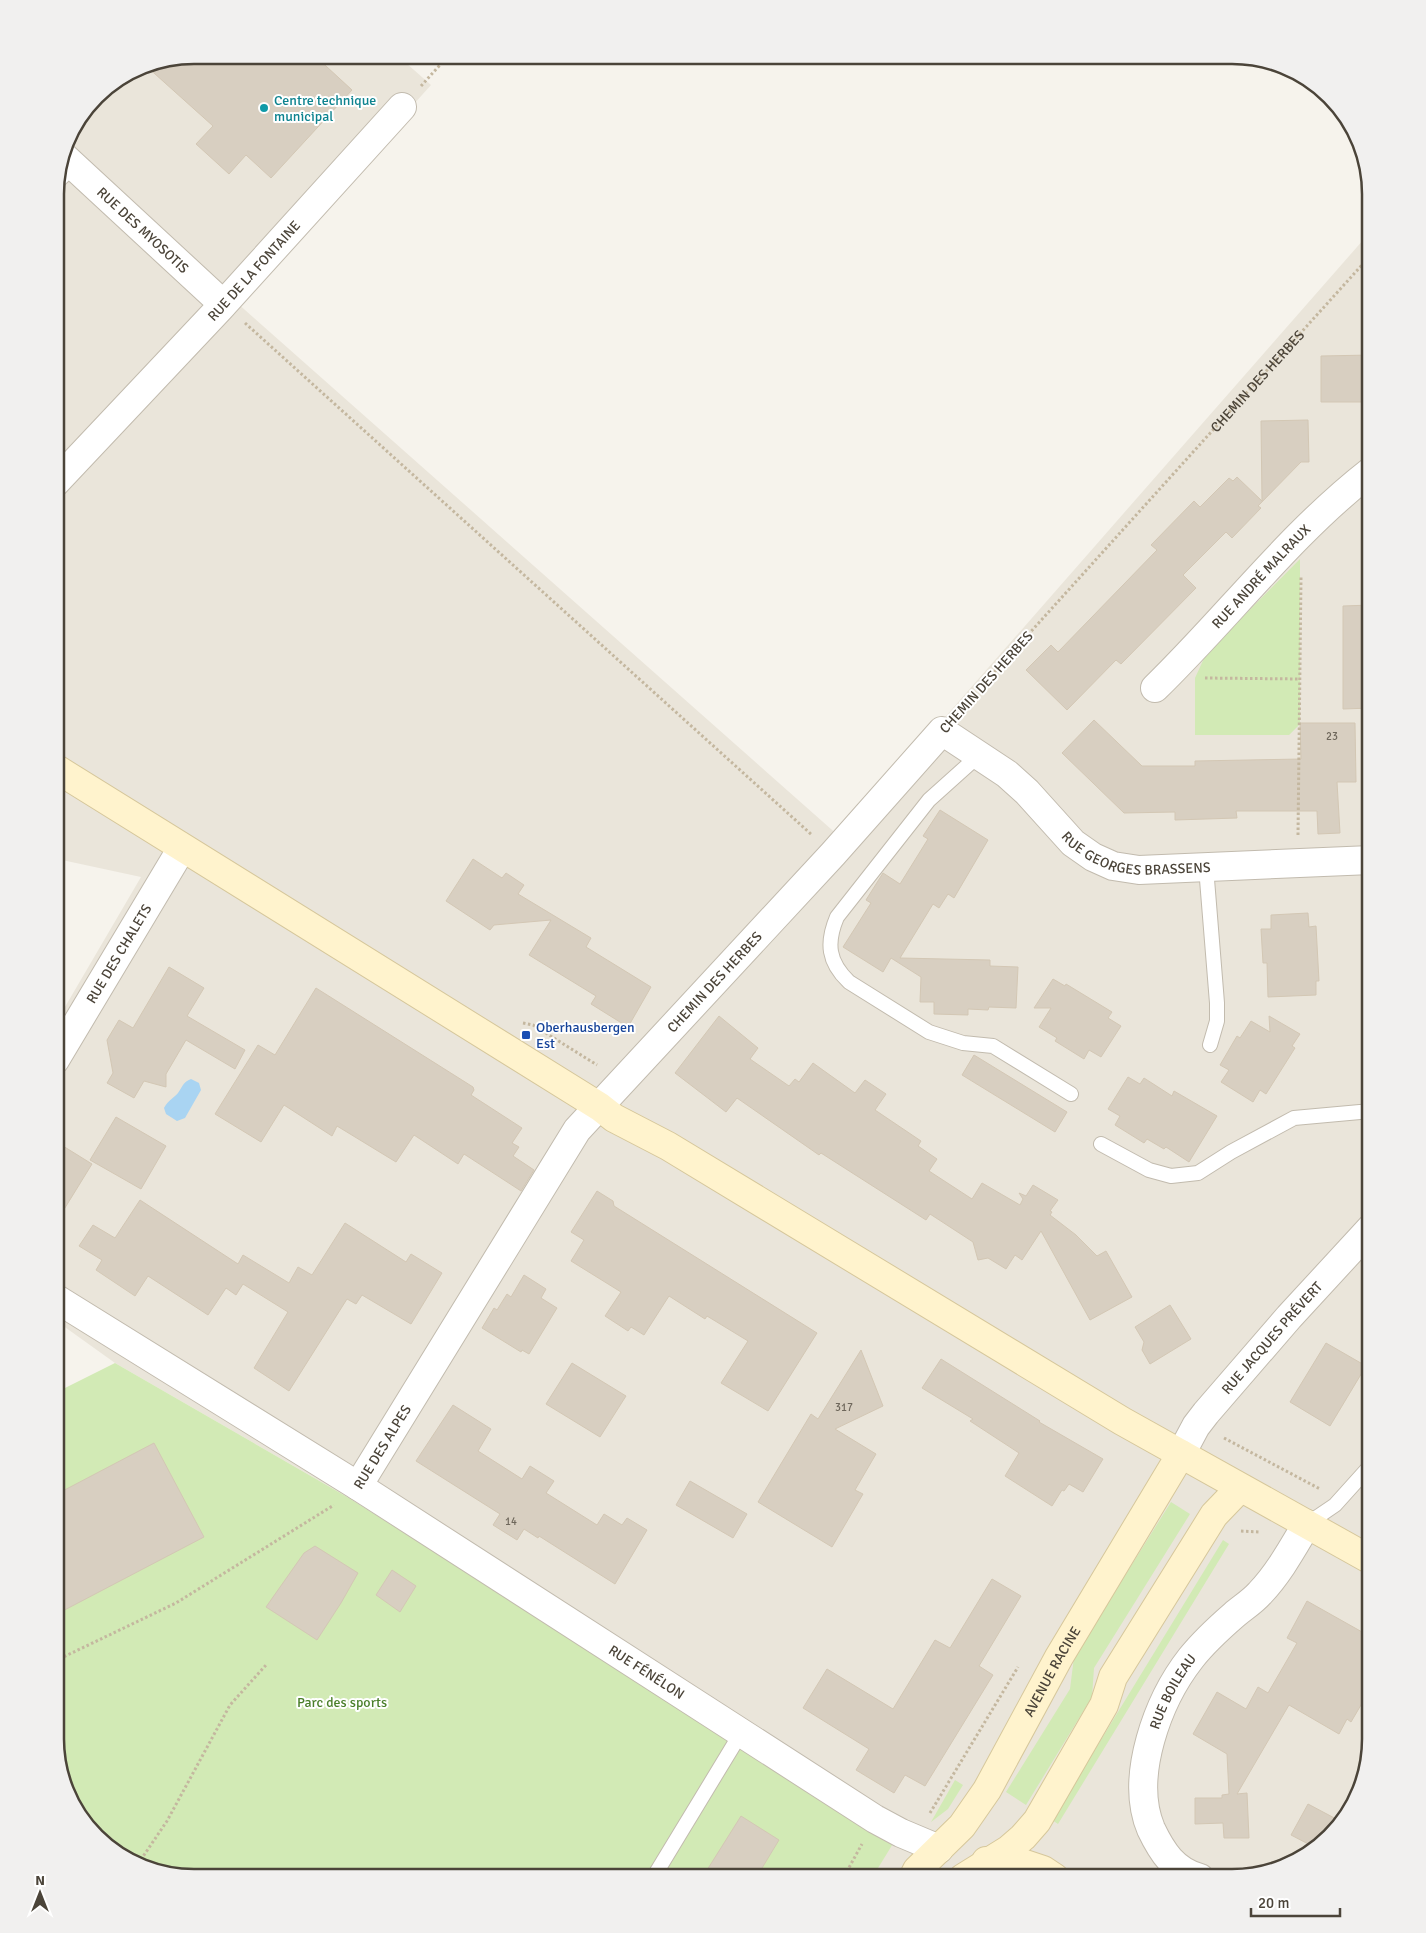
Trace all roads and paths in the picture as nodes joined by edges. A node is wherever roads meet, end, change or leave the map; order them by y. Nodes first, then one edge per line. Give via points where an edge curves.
1 (440, 64) edge
2 (402, 107) joint
3 (66, 171) edge
4 (1362, 265) edge
5 (224, 304) junction
6 (64, 473) edge
7 (1362, 478) edge
8 (1301, 533) junction
9 (1300, 679) junction
10 (1160, 683) joint
11 (942, 730) junction
12 (978, 756) junction
13 (64, 774) edge
14 (182, 848) junction
15 (833, 854) junction
16 (1362, 860) edge
17 (1298, 863) junction
18 (1206, 867) junction
19 (64, 1045) edge
20 (1210, 1045) dead end
21 (1071, 1094) dead end
22 (600, 1107) junction
23 (1362, 1112) edge
24 (1101, 1144) dead end
25 (1362, 1238) edge
26 (64, 1304) edge
27 (1217, 1435) dead end
28 (1181, 1454) junction
29 (1362, 1475) edge
30 (1304, 1480) dead end
31 (358, 1486) junction
32 (1240, 1488) junction
33 (1307, 1524) junction
34 (1235, 1530) dead end
35 (1266, 1534) dead end
36 (1362, 1555) edge
37 (64, 1657) edge
38 (266, 1665) dead end
39 (741, 1733) junction
40 (875, 1819) junction
41 (939, 1849) junction
42 (142, 1858) edge
43 (658, 1869) edge
44 (849, 1869) edge
45 (918, 1869) edge
46 (993, 1869) edge
47 (997, 1869) edge
48 (998, 1869) edge
49 (1040, 1869) edge
50 (1180, 1869) edge

1 - 2 path
2 - 5 street, RUE DE LA FONTAINE
3 - 5 street, RUE DES MYOSOTIS
4 - 11 path, CHEMIN DES HERBES
5 - 6 street, RUE DE LA FONTAINE
5 - 15 path
7 - 8 street, RUE ANDRÉ MALRAUX
8 - 9 path
8 - 10 street, RUE ANDRÉ MALRAUX
9 - 10 path
9 - 17 path
11 - 12 street, RUE GEORGES BRASSENS
11 - 15 street, CHEMIN DES HERBES
12 - 18 street, RUE GEORGES BRASSENS via 1028,792 1073,843 1093,857 1113,866 1139,870
12 - 21 lane via 929,800 836,917 830,932 832,959 849,982 929,1032 963,1043 993,1046
13 - 14 main road
14 - 19 street, RUE DES CHALETS
14 - 22 main road
15 - 22 street, CHEMIN DES HERBES
16 - 17 street, RUE GEORGES BRASSENS
17 - 18 street, RUE GEORGES BRASSENS
18 - 20 lane via 1218,1003
22 - 28 main road
22 - 31 street, RUE DES ALPES via 577,1130
23 - 24 lane via 1294,1118 1198,1173 1171,1176 1149,1170
25 - 28 street, RUE JACQUES PRÉVERT via 1206,1413
26 - 31 street, RUE DES ALPES
27 - 30 path
28 - 32 main road
28 - 41 main road, AVENUE RACINE via 1060,1657 987,1790 962,1826
29 - 33 lane via 1335,1505
31 - 37 path via 338,1502 176,1603
31 - 39 street, RUE FÉNÉLON
32 - 33 main road
32 - 47 main road via 1214,1515 1113,1677 1104,1705 1037,1821 1008,1850
33 - 36 main road
33 - 50 street, RUE BOILEAU via 1278,1573 1192,1658 1174,1684 1152,1734 1144,1778 1149,1822 1165,1855
34 - 35 path
38 - 42 path via 230,1705 167,1821
39 - 40 street, RUE FÉNÉLON
39 - 43 lane
40 - 41 street, RUE FÉNÉLON
40 - 44 path
41 - 45 main road, AVENUE RACINE
41 - 46 main road
48 - 49 main road via 1016,1861

